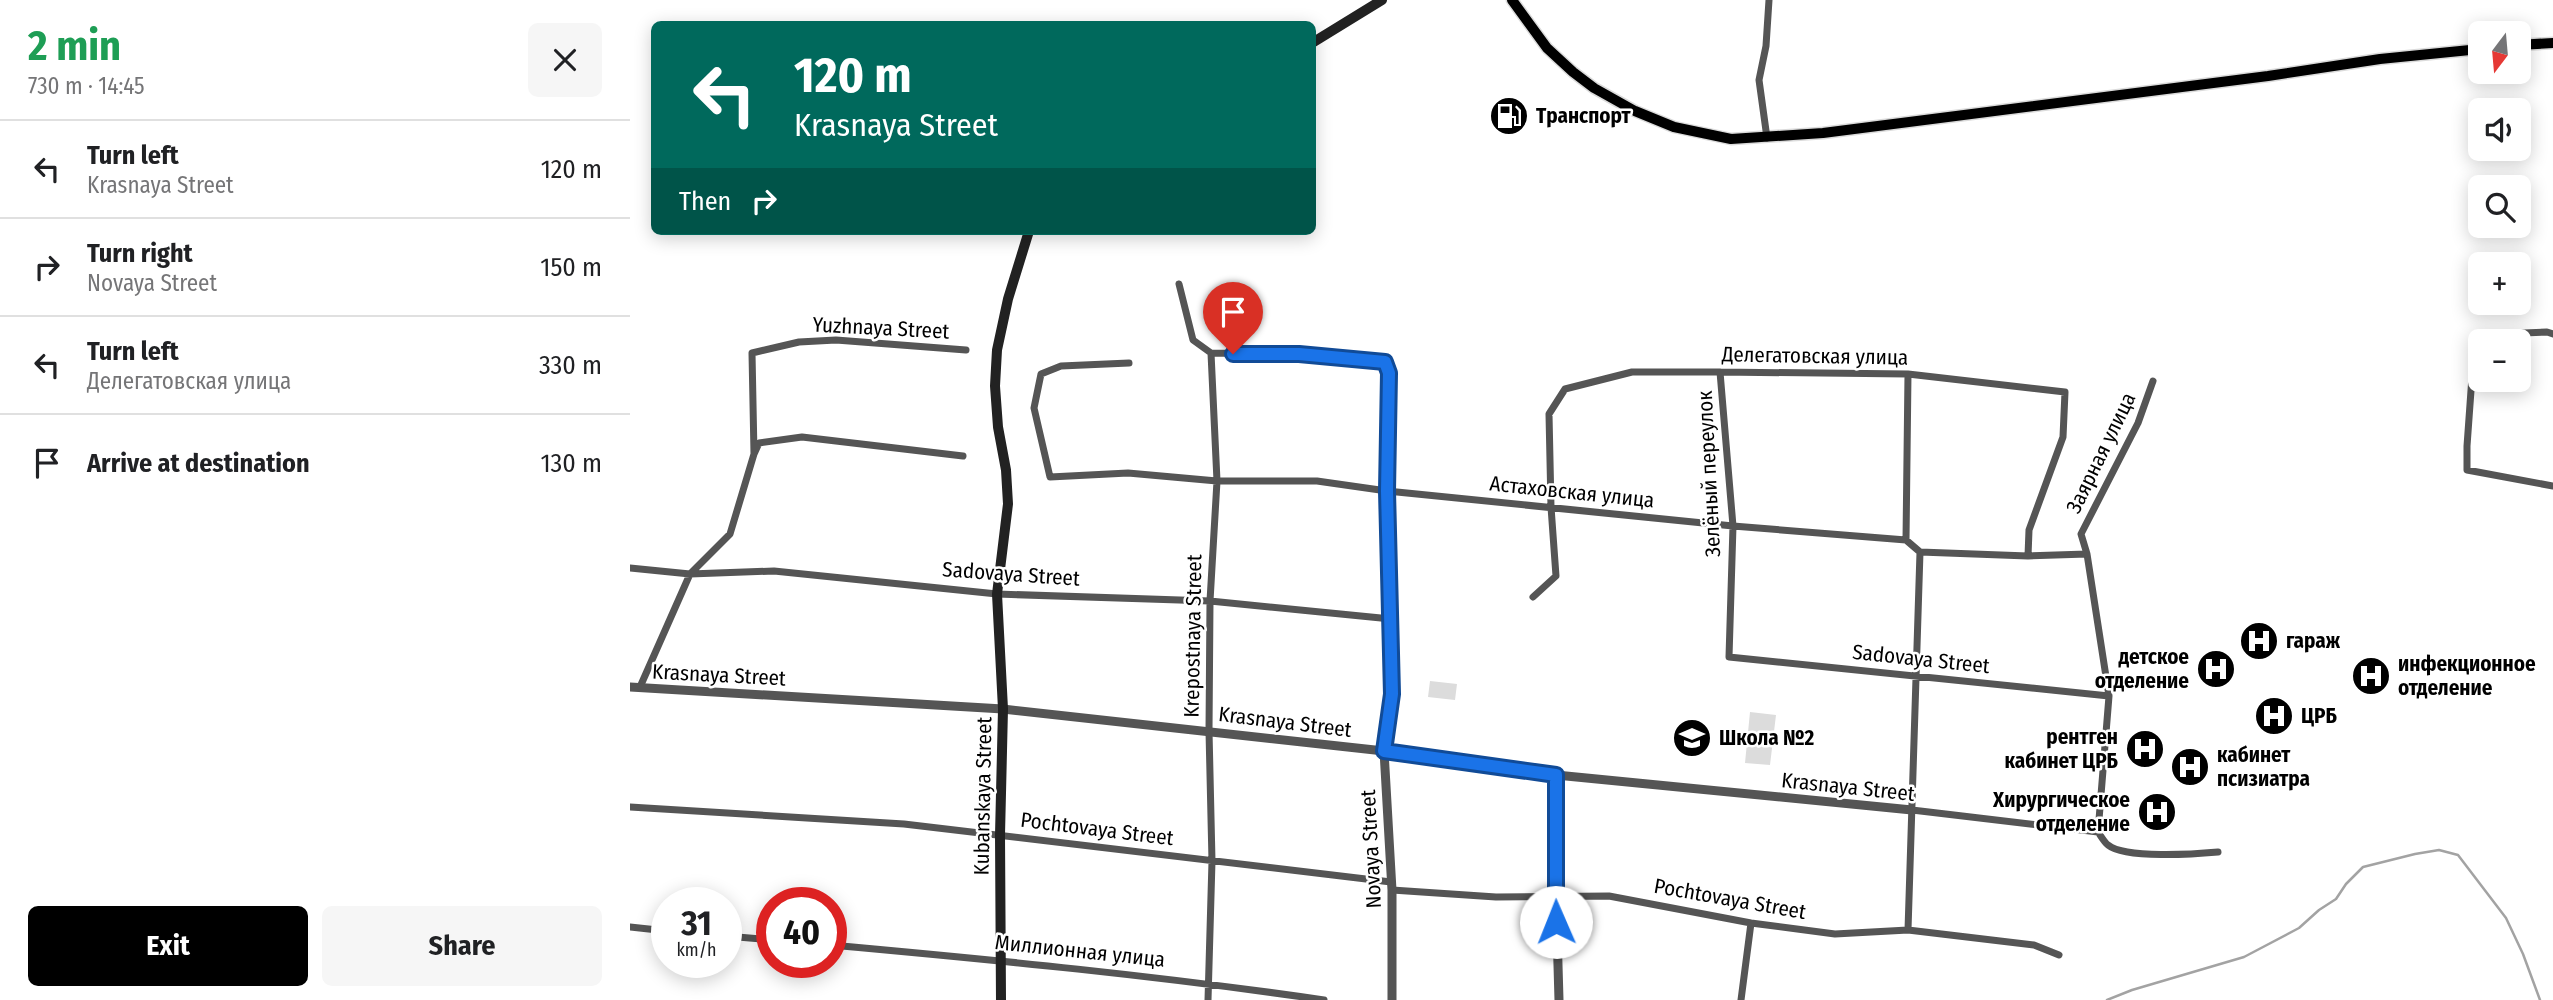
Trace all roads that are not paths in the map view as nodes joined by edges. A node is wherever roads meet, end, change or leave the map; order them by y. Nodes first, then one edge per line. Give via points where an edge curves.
1 (1382, 0) edge
2 (1512, 0) edge
3 (1769, 0) edge
4 (1316, 41) edge
5 (2553, 43) edge
6 (2531, 44) edge
7 (2468, 50) edge
8 (1767, 139) junction
9 (1028, 235) edge
10 (1180, 284) dead end
11 (2553, 334) edge
12 (966, 350) dead end
13 (1211, 353) junction
14 (1129, 363) dead end
15 (1720, 372) junction
16 (1908, 374) junction
17 (2153, 381) dead end
18 (2065, 392) joint
19 (754, 454) junction
20 (963, 456) dead end
21 (1217, 481) junction
22 (2553, 486) edge
23 (1387, 491) junction
24 (1551, 507) junction
25 (1733, 526) junction
26 (1906, 540) junction
27 (1920, 552) junction
28 (2087, 554) junction
29 (2028, 556) junction
30 (630, 568) edge
31 (690, 574) junction
32 (997, 594) junction
33 (1533, 597) dead end
34 (1210, 601) junction
35 (1391, 619) junction
36 (1729, 657) joint
37 (1916, 675) junction
38 (635, 687) edge
39 (2109, 696) junction
40 (1003, 709) junction
41 (1209, 731) junction
42 (1384, 751) junction
43 (1556, 775) junction
44 (630, 807) edge
45 (1912, 810) junction
46 (2098, 832) junction
47 (1000, 835) junction
48 (2218, 852) dead end
49 (1212, 861) junction
50 (1392, 886) junction
51 (1556, 895) junction
52 (1751, 923) junction
53 (630, 928) edge
54 (651, 930) edge
55 (1908, 930) junction
56 (847, 946) edge
57 (2059, 954) dead end
58 (1001, 960) junction
59 (1207, 983) junction
60 (1001, 1000) edge
61 (1208, 1000) edge
62 (1324, 1000) edge
63 (1392, 1000) edge
64 (1559, 1000) edge
65 (1741, 1000) edge

1 - 4 main road
2 - 8 main road via 1547,48 1573,72 1635,111 1706,135
3 - 8 street via 1759,80
5 - 6 main road
7 - 8 main road
9 - 32 main road, Kubanskaya Street via 997,350 996,400 1008,503
10 - 13 street via 1193,340
11 - 22 street via 2475,335 2467,446 2467,470
12 - 19 street, Yuzhnaya Street via 836,340 799,342 752,353
13 - 21 street, Krepostnaya Street
13 - 23 street, Novaya Street via 1299,354 1385,362 1389,373
14 - 21 street, Астаховская улица via 1061,366 1041,374 1034,408 1050,477 1128,473
15 - 16 street, Делегатовская улица
15 - 24 street, Делегатовская улица via 1632,372 1564,389 1549,414
15 - 25 street, Зелёный переулок
16 - 18 street, Делегатовская улица
16 - 26 street
17 - 28 street, Заярная улица via 2138,423 2081,534
18 - 29 street, Заярная улица via 2063,437 2029,530
19 - 20 street via 759,443 802,437
19 - 31 street via 730,534
21 - 23 street, Астаховская улица via 1317,481
21 - 34 street, Krepostnaya Street
23 - 24 street, Астаховская улица
23 - 35 street, Novaya Street
24 - 25 street, Астаховская улица
24 - 33 street via 1556,576
25 - 26 street, Астаховская улица
25 - 36 street, Зелёный переулок
26 - 27 street
27 - 29 street
27 - 37 street
28 - 29 street
28 - 39 street, Заярная улица
30 - 31 street, Sadovaya Street
31 - 32 street, Sadovaya Street via 774,571
31 - 38 street
32 - 34 street, Sadovaya Street
32 - 40 main road, Kubanskaya Street
34 - 35 street, Sadovaya Street
34 - 41 street, Krepostnaya Street
35 - 42 street, Novaya Street via 1392,694
36 - 37 street, Sadovaya Street
37 - 39 street, Sadovaya Street
37 - 45 street
38 - 40 street, Krasnaya Street
39 - 46 street, Заярная улица
40 - 41 street, Krasnaya Street
40 - 47 main road, Kubanskaya Street
41 - 42 street, Krasnaya Street
41 - 49 street, Krepostnaya Street
42 - 43 street, Krasnaya Street
42 - 50 street, Novaya Street
43 - 45 street, Krasnaya Street
43 - 51 street
44 - 47 street, Pochtovaya Street via 904,824
45 - 46 street, Krasnaya Street
45 - 55 street
46 - 48 street, Krasnaya Street via 2119,850 2186,856
47 - 49 street, Pochtovaya Street
47 - 58 main road, Kubanskaya Street
49 - 50 street, Pochtovaya Street
49 - 59 street, Krepostnaya Street
50 - 51 street, Pochtovaya Street via 1496,897
50 - 63 street, Novaya Street
51 - 52 street, Pochtovaya Street via 1609,896
51 - 64 street
52 - 55 street, Pochtovaya Street via 1835,934
52 - 65 street
53 - 54 street
55 - 57 street, Pochtovaya Street via 2034,945
56 - 58 street, Миллионная улица
58 - 59 street, Миллионная улица
58 - 60 main road, Kubanskaya Street
59 - 61 street, Krepostnaya Street
59 - 62 street, Миллионная улица

